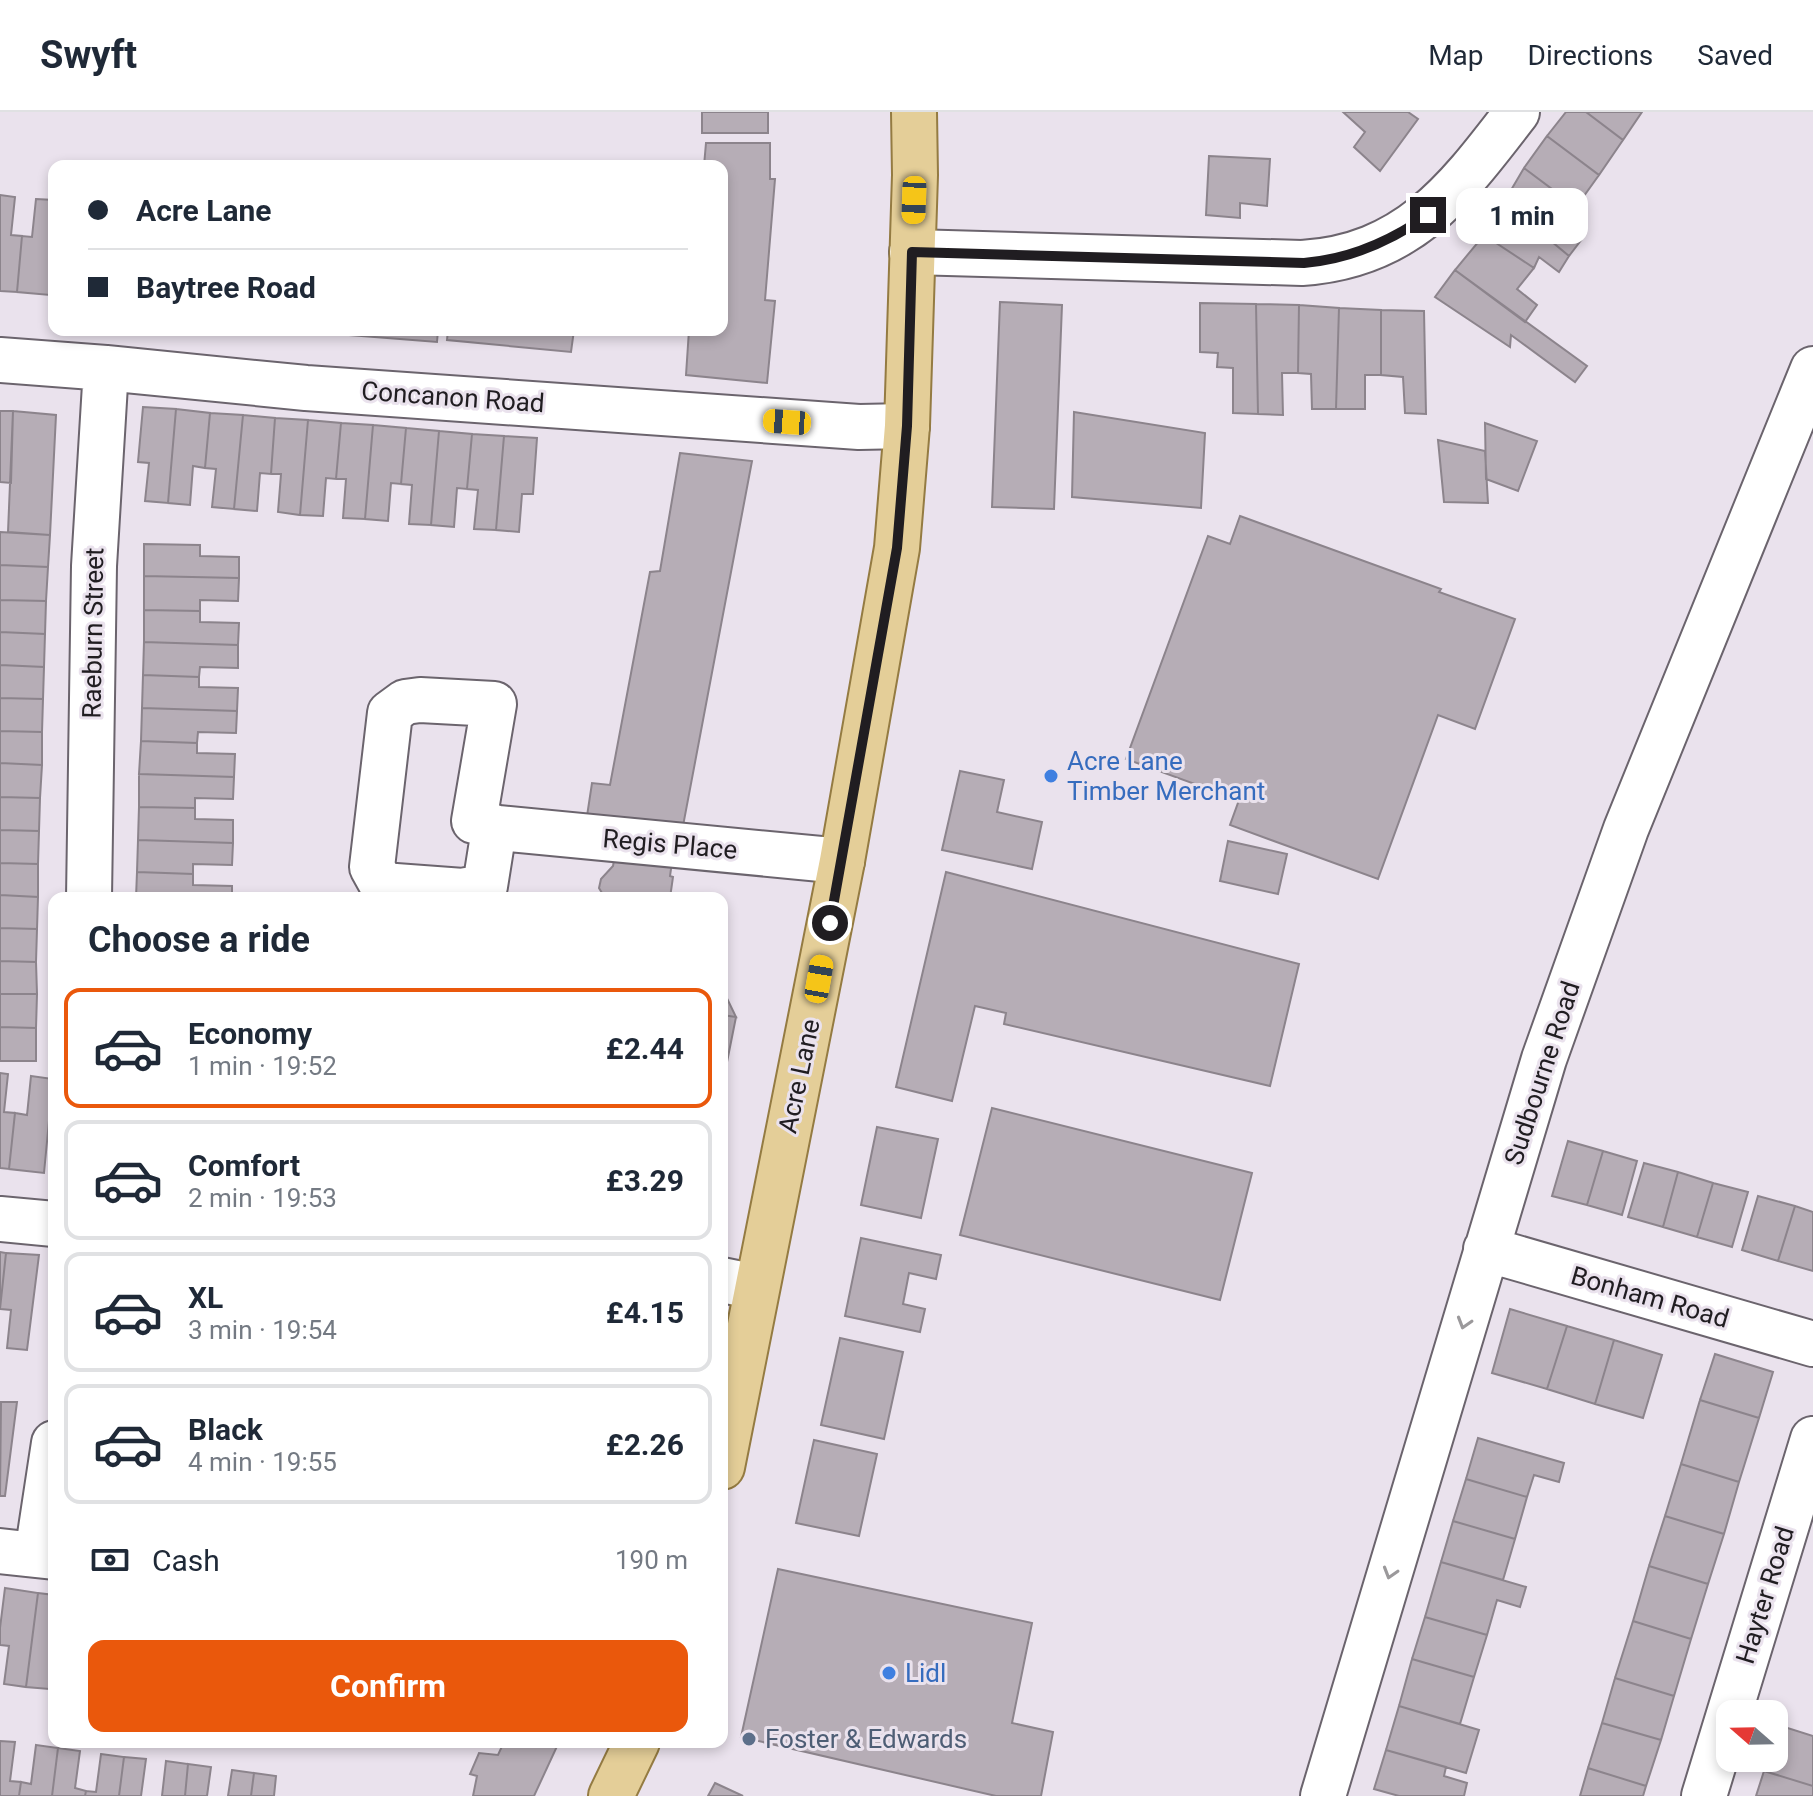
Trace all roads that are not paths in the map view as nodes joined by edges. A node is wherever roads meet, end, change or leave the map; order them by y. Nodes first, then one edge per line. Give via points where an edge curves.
1 (914, 112) edge
2 (1517, 112) edge
3 (912, 252) junction
4 (0, 360) edge
5 (106, 368) junction
6 (1813, 369) edge
7 (907, 426) junction
8 (498, 828) junction
9 (842, 861) junction
10 (89, 892) edge
11 (0, 1219) edge
12 (48, 1223) edge
13 (1486, 1249) junction
14 (739, 1283) edge
15 (1813, 1344) edge
16 (728, 1402) edge
17 (1813, 1439) edge
18 (48, 1471) edge
19 (30, 1554) edge
20 (634, 1748) edge
21 (611, 1796) edge
22 (1323, 1796) edge
23 (1704, 1796) edge

1 - 3 main road, Acre Lane
2 - 3 street via 1463,182 1428,215 1396,236 1334,260
3 - 7 main road, Acre Lane
4 - 5 street, Concanon Road
5 - 7 street, Concanon Road via 306,388 859,427
5 - 10 street, Raeburn Street via 94,577
6 - 13 street, Sudbourne Road via 1626,829 1544,1059
7 - 9 main road, Acre Lane via 897,548
8 - 8 street via 485,886 463,891 382,885 372,867 390,713 405,702 420,700 494,704 474,821
8 - 9 street, Regis Place
9 - 14 main road, Acre Lane
11 - 12 street
13 - 15 street, Bonham Road
13 -> 22 street, Sudbourne Road
14 - 16 main road, Acre Lane
17 - 23 street, Hayter Road
18 - 19 street
20 - 21 main road

